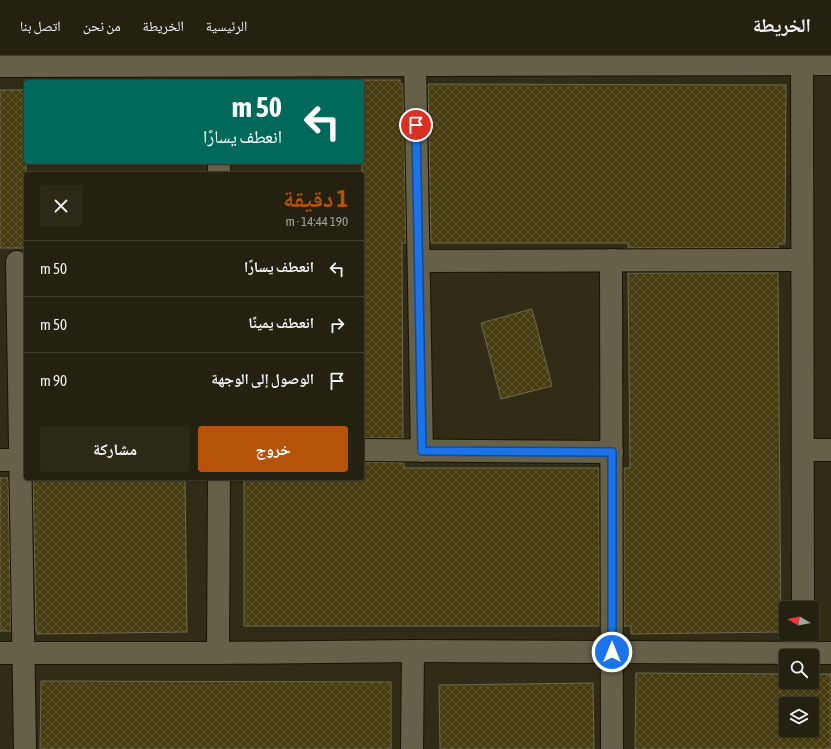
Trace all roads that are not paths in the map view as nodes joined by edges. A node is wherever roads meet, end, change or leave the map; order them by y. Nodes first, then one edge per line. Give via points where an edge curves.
1 (802, 60) edge
2 (415, 64) junction
3 (831, 64) edge
4 (0, 66) edge
5 (219, 68) edge
6 (611, 260) junction
7 (802, 260) junction
8 (419, 261) junction
9 (14, 262) edge
10 (364, 450) edge
11 (803, 450) junction
12 (831, 450) edge
13 (422, 451) junction
14 (612, 452) junction
15 (10, 460) edge
16 (219, 480) edge
17 (803, 601) edge
18 (804, 643) edge
19 (413, 651) junction
20 (0, 652) edge
21 (24, 652) junction
22 (612, 652) junction
23 (218, 653) junction
24 (831, 653) edge
25 (25, 749) edge
26 (412, 749) edge
27 (612, 749) edge

1 - 2 street
1 - 3 street
1 - 7 street
2 - 5 street
2 - 8 street
4 - 5 street
6 - 7 street
6 - 8 street
6 - 14 street
7 - 11 street
8 - 13 street
9 - 15 street
10 - 13 street
11 - 12 street
11 - 17 street
13 - 14 street
14 - 22 street
15 - 21 street
16 - 23 street
18 - 22 street
18 - 24 street
19 - 22 street
19 - 23 street
19 - 26 street
20 - 21 street
21 - 23 street
21 - 25 street
22 - 27 street

